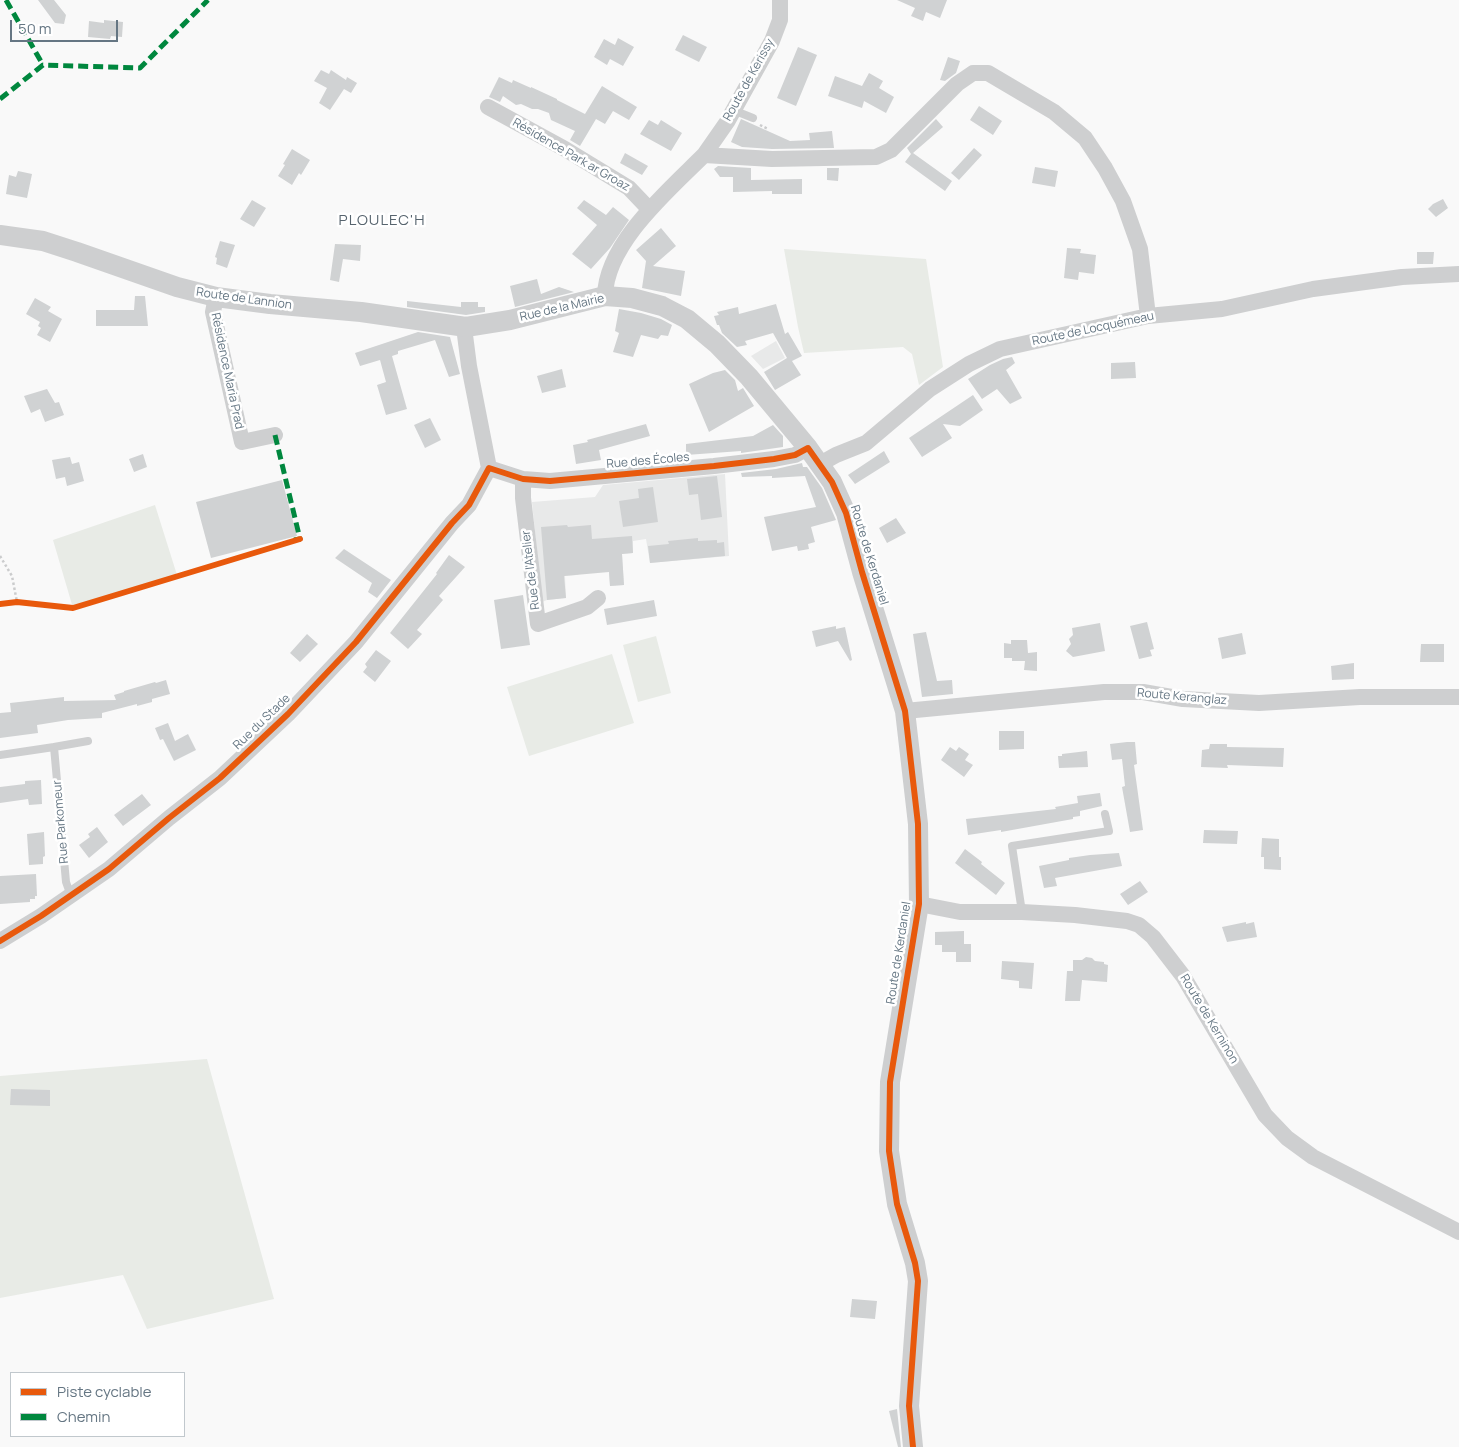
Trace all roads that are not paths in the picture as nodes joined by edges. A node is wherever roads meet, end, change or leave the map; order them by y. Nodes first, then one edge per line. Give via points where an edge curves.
1 (780, 0) edge
2 (488, 107) dead end
3 (733, 110) junction
4 (752, 118) dead end
5 (704, 155) junction
6 (649, 209) junction
7 (0, 234) edge
8 (1459, 274) edge
9 (216, 296) junction
10 (605, 296) junction
11 (1148, 316) junction
12 (466, 327) junction
13 (274, 435) dead end
14 (808, 448) junction
15 (820, 464) junction
16 (489, 468) junction
17 (523, 479) junction
18 (598, 598) dead end
19 (1459, 697) edge
20 (905, 711) junction
21 (88, 741) dead end
22 (54, 747) junction
23 (0, 755) edge
24 (1105, 814) dead end
25 (71, 896) junction
26 (919, 904) junction
27 (1022, 912) junction
28 (0, 941) edge
29 (1459, 1232) edge
30 (912, 1447) edge

1 - 3 street, Route de Kerissy via 780,20 772,41
2 - 6 street, Résidence Park ar Groaz via 629,188
3 - 4 lane
3 - 5 street, Route de Kerissy
5 - 6 street, Route de Kerissy
5 - 11 street via 772,159 876,156 891,150 957,84 973,73 988,73 1054,112 1085,138 1105,168 1123,201 1140,249
6 - 10 street, Route de Kerissy via 616,254 605,286
7 - 9 street, Route de Lannion via 51,244 177,287
8 - 11 street, Route de Locquémeau via 1333,286 1222,309
9 - 12 street, Route de Lannion
9 - 13 street, Résidence Maria Prad via 213,312 242,442
10 - 12 street, Rue de la Mairie via 510,320
10 - 14 street, Rue de la Mairie via 632,298 662,306 686,319 749,377
11 - 15 street, Route de Locquémeau via 1000,349 930,389 866,443
12 - 16 street via 469,366
14 - 15 street, Route de Kerdaniel
14 - 17 street, Rue des Écoles via 795,455 714,466 550,481
15 - 20 street, Route de Kerdaniel via 846,513
16 - 17 street, Rue des Écoles
16 - 25 street, Rue du Stade via 469,505 356,642 288,714 220,778
17 - 18 street, Rue de l'Atelier via 538,624 587,607
19 - 20 street, Route Keranglaz via 1360,697 1259,703 1183,700 1143,692 1114,692
20 - 26 street, Route de Kerdaniel via 918,824
21 - 22 lane
22 - 23 lane
22 - 25 lane, Rue Parkomeur via 66,882
24 - 27 lane via 1109,831 1012,846
25 - 28 street, Rue du Stade
26 - 27 street, Route de Kerninon via 960,912
26 - 30 street, Route de Kerdaniel via 890,1082 889,1134 897,1204 918,1281 909,1406
27 - 29 street, Route de Kerninon via 1128,921 1139,926 1153,937 1183,976 1265,1115 1287,1138 1313,1158

